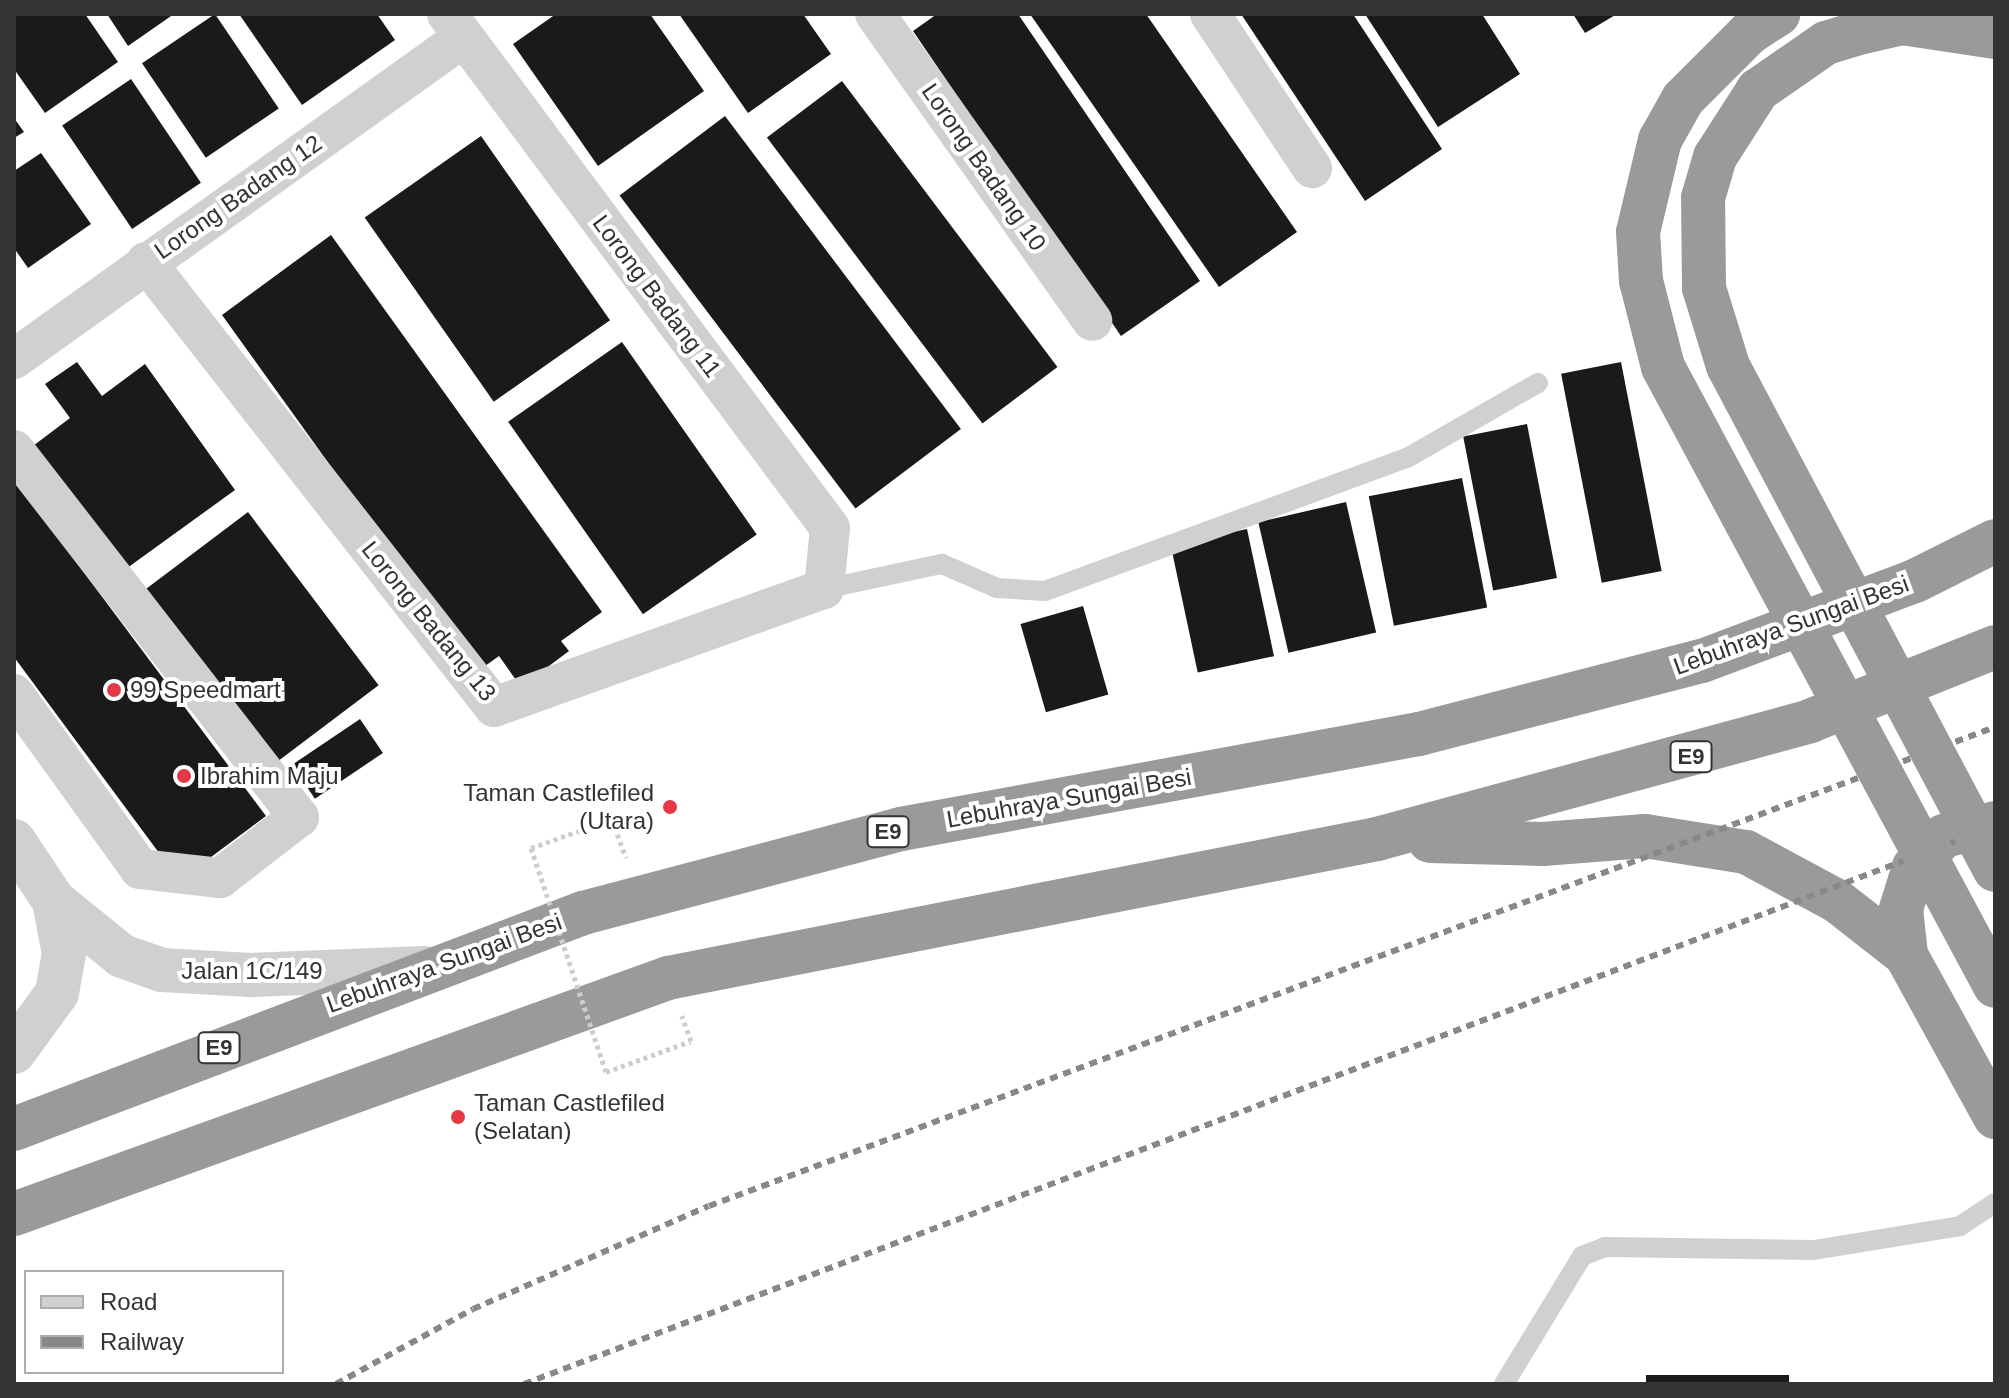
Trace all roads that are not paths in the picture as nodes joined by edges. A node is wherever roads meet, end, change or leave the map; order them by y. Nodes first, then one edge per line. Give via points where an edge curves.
1 (875, 14) edge
2 (1210, 14) edge
3 (1778, 14) edge
4 (456, 26) edge
5 (1995, 37) edge
6 (1312, 168) dead end
7 (146, 262) junction
8 (1092, 321) dead end
9 (14, 359) edge
10 (1538, 383) dead end
11 (14, 450) edge
12 (1995, 517) edge
13 (1995, 541) edge
14 (1915, 581) junction
15 (824, 589) junction
16 (1995, 647) edge
17 (14, 694) edge
18 (1995, 823) edge
19 (1377, 839) junction
20 (14, 841) edge
21 (1995, 870) edge
22 (54, 901) junction
23 (1906, 955) junction
24 (424, 968) junction
25 (1995, 986) edge
26 (14, 1052) edge
27 (1995, 1117) edge
28 (14, 1129) edge
29 (1995, 1203) edge
30 (14, 1214) edge
31 (1504, 1384) edge

1 - 8 street, Lorong Badang 10
2 - 6 street
3 - 25 highway, bridge via 1683,99 1660,140 1638,232 1641,281 1663,367
4 - 7 street, Lorong Badang 12
4 - 15 street, Lorong Badang 11 via 830,528
5 - 21 highway, bridge via 1902,23 1826,43 1758,90 1715,157 1703,198 1704,288 1728,366
7 - 9 street, Lorong Badang 12
7 - 15 street, Lorong Badang 13 via 494,707
10 - 15 lane via 1407,458 1045,591 997,588 942,564
11 - 17 street via 299,817 220,878 140,869
12 - 14 highway
13 - 14 highway, Lebuhraya Sungai Besi / E9
14 - 24 highway, Lebuhraya Sungai Besi / E9 via 1702,661 1419,734 901,829 640,898
16 - 19 highway, E9 via 1810,721
18 - 23 highway via 1944,836 1914,867 1901,909
19 - 23 highway via 1543,844 1645,836 1710,843 1789,872
19 - 30 highway, E9 via 668,978
20 - 22 street, Jalan 1C/149
22 - 24 street, Jalan 1C/149 via 122,956 162,970 251,975
22 - 26 street, Jalan 1C/149 via 64,954 57,993
23 - 27 highway
24 - 28 highway, Lebuhraya Sungai Besi / E9
29 - 31 lane via 1960,1226 1814,1250 1606,1247 1582,1256

